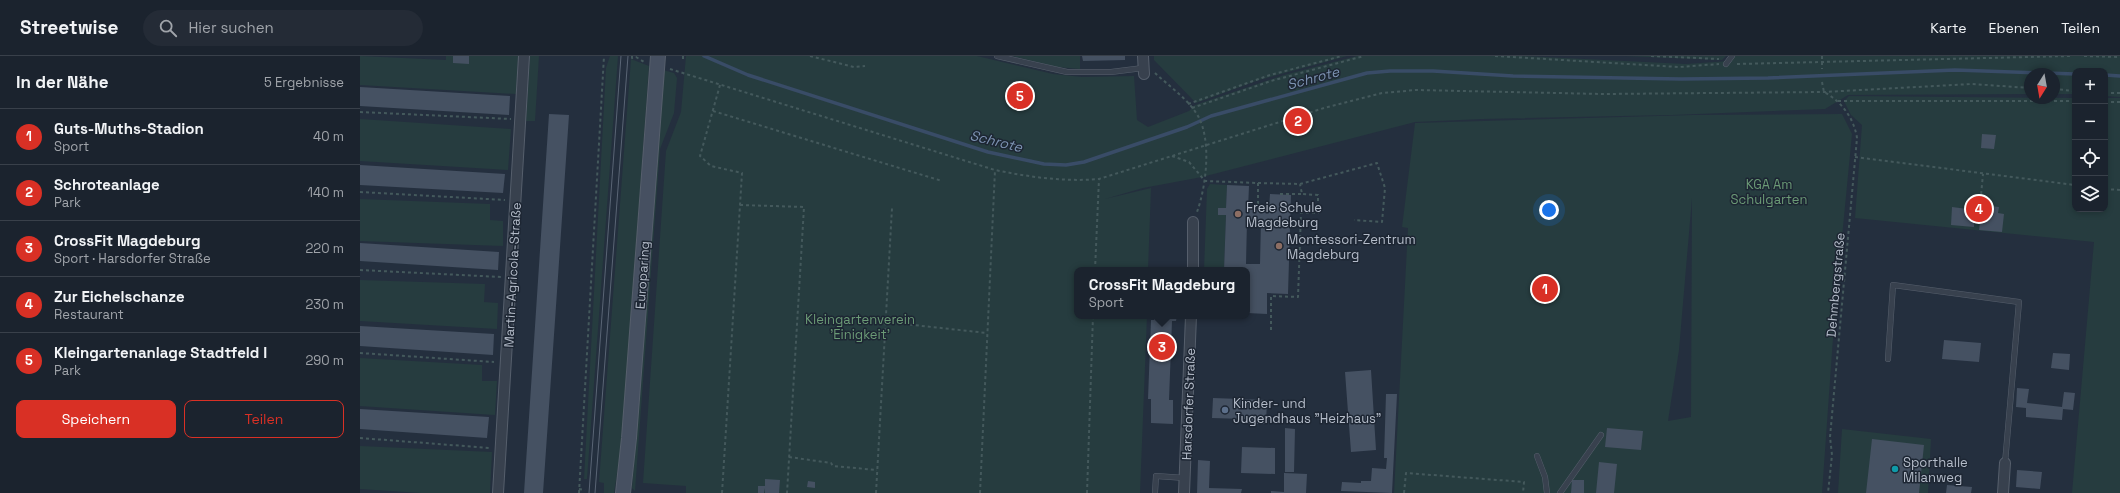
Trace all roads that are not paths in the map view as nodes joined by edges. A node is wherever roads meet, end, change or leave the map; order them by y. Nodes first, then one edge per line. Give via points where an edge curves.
1 (524, 56) edge
2 (997, 56) edge
3 (1143, 56) edge
4 (1732, 56) edge
5 (652, 58) edge
6 (1726, 64) road end
7 (1143, 71) joint
8 (1193, 222) road end
9 (1193, 267) edge
10 (1191, 319) edge
11 (1888, 360) dead end
12 (1601, 435) dead end
13 (1537, 456) dead end
14 (2005, 463) joint
15 (1185, 478) junction
16 (498, 493) edge
17 (623, 493) edge
18 (1155, 493) edge
19 (1184, 493) edge
20 (1547, 493) edge
21 (1560, 493) edge
22 (2003, 493) edge

1 - 16 street, Martin-Agricola-Straße
2 - 7 lane via 1067,72
3 - 7 street
4 - 6 lane
5 - 17 main road, Europaring via 630,438
8 - 9 street
10 - 15 street, Harsdorfer Straße
11 - 14 lane via 1894,285 2019,302
12 - 21 lane
13 - 20 lane via 1545,477
14 - 22 street
15 - 18 lane via 1156,476
15 - 19 street, Harsdorfer Straße

